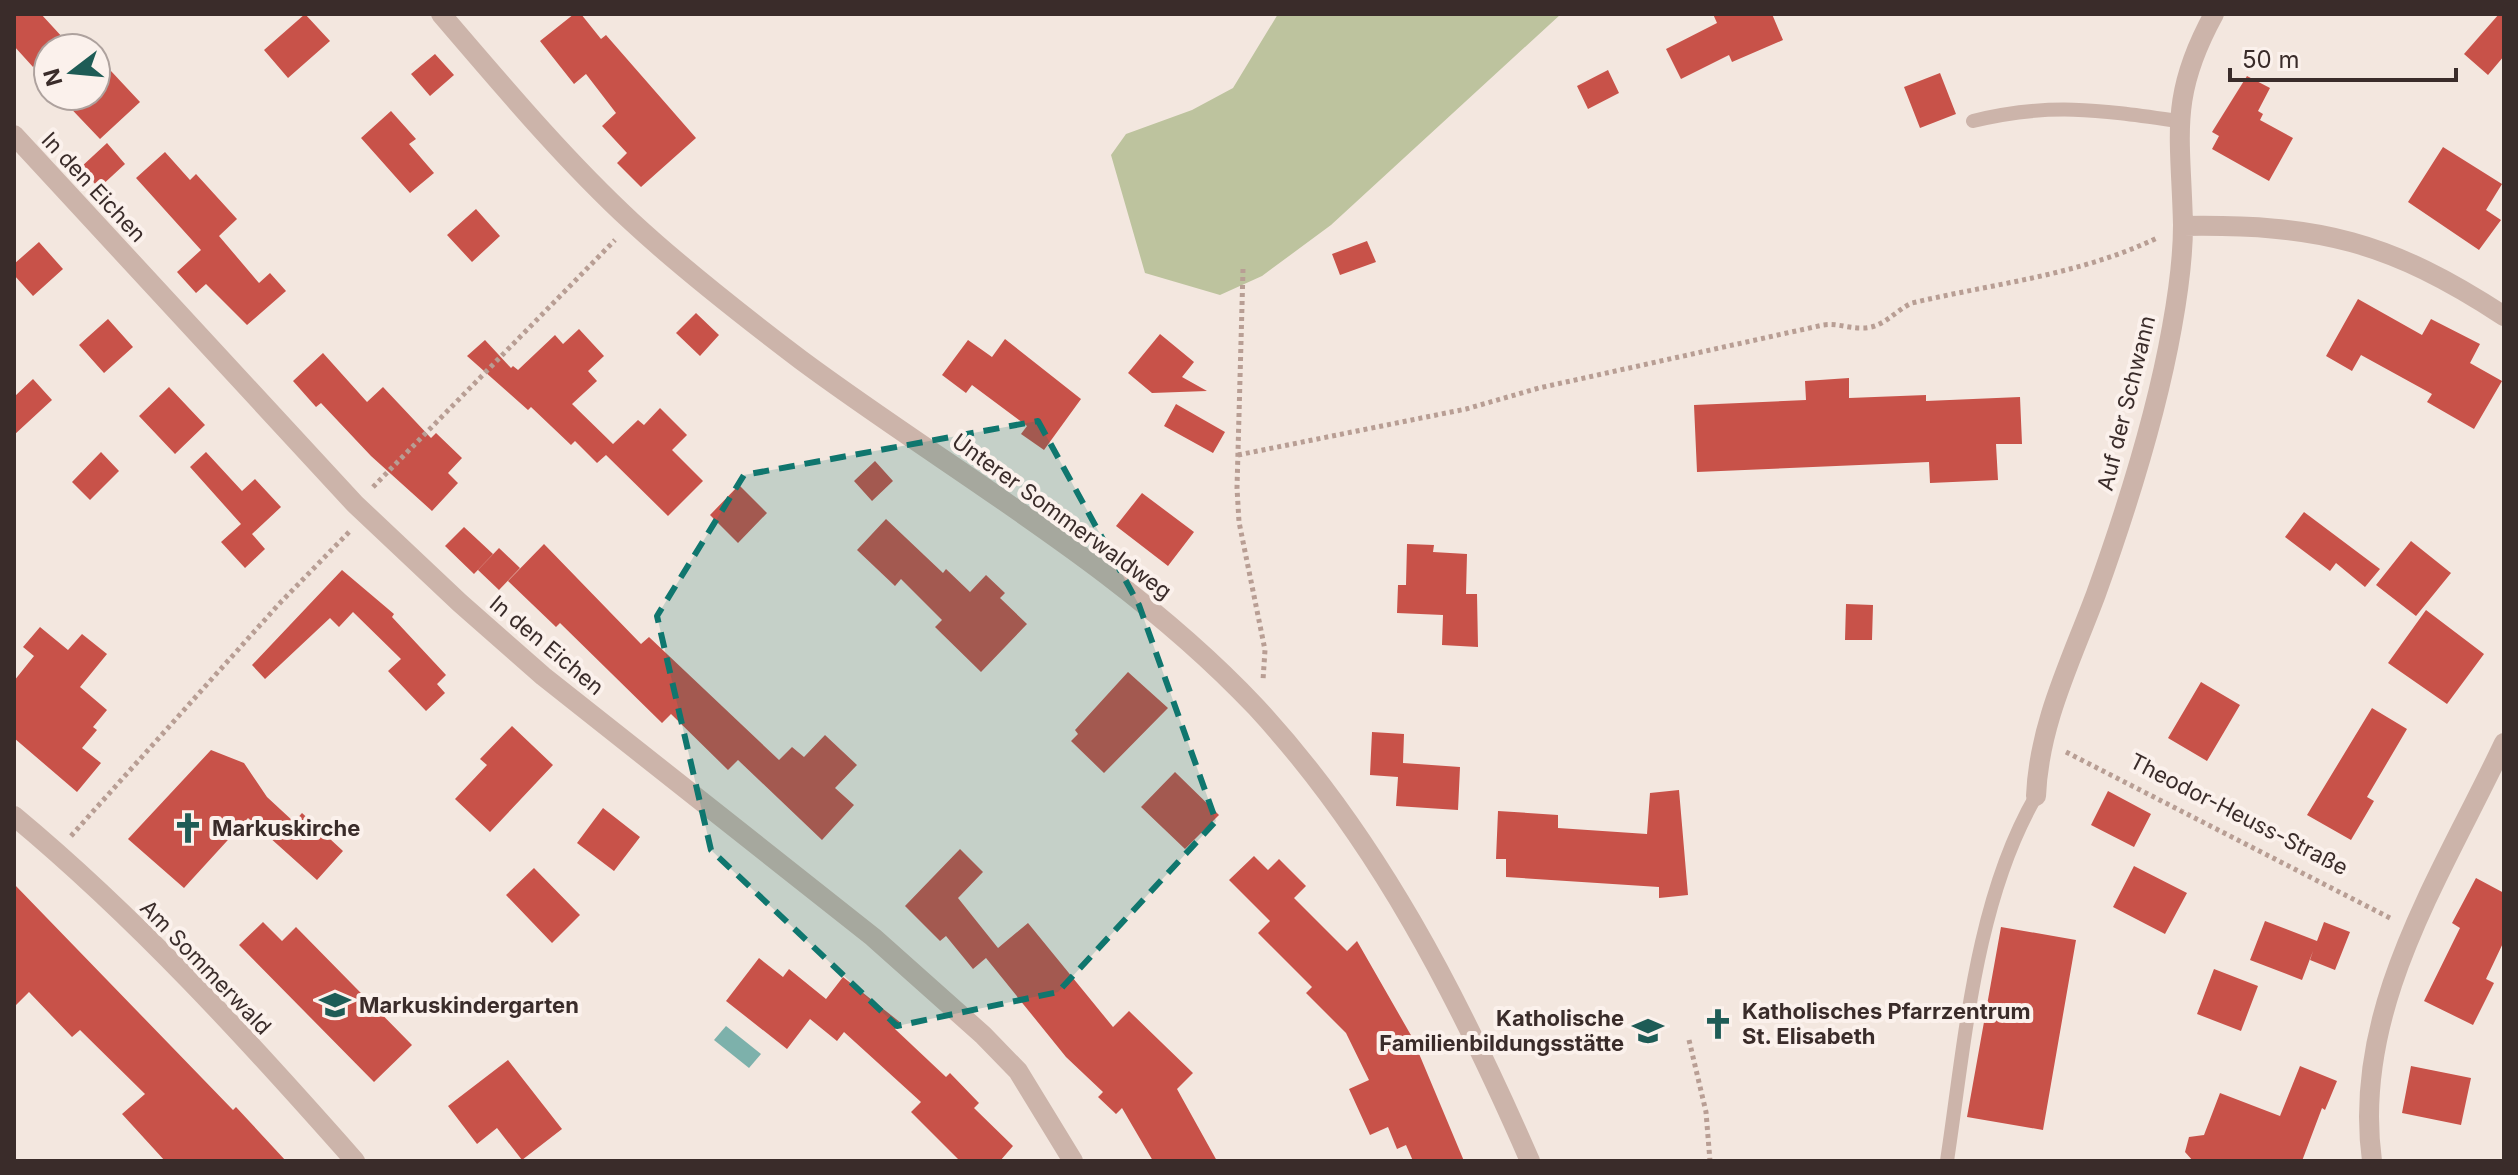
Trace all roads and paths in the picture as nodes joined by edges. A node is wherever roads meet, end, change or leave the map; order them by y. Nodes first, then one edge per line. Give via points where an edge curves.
1 (441, 14) edge
2 (2214, 14) edge
3 (1973, 121) dead end
4 (2178, 121) junction
5 (14, 135) edge
6 (2183, 226) junction
7 (602, 255) dead end
8 (1243, 269) dead end
9 (2504, 316) edge
10 (1238, 455) junction
11 (360, 509) junction
12 (1257, 709) junction
13 (2042, 739) junction
14 (2504, 743) edge
15 (2496, 783) edge
16 (2036, 796) joint
17 (14, 816) edge
18 (57, 852) junction
19 (2414, 931) junction
20 (1689, 1040) dead end
21 (355, 1161) edge
22 (1073, 1161) edge
23 (1530, 1161) edge
24 (1710, 1161) edge
25 (1947, 1161) edge
26 (2372, 1161) edge

1 - 12 street, Unterer Sommerwaldweg via 579,170 687,270 803,361 1134,595
2 - 4 street, Auf der Schwann via 2193,57
3 - 4 lane via 2042,108 2084,107
4 - 6 street, Auf der Schwann
5 - 11 street, In den Eichen
6 - 9 street via 2271,227 2374,247 2421,266
6 - 10 path via 2093,265 1912,303 1893,318 1862,328 1823,325 1466,409
6 - 13 street, Auf der Schwann via 2172,328 2153,407 2096,594
7 - 11 path
8 - 10 path
10 - 12 path via 1239,522 1265,650
11 - 18 path
11 - 22 street, In den Eichen via 543,676 873,937 983,1035 1018,1071
12 - 23 street, Unterer Sommerwaldweg via 1401,899 1450,985
13 - 16 street, Auf der Schwann
13 - 19 path, Theodor-Heuss-Straße
14 - 15 street
15 - 19 street
16 - 25 lane via 2020,824 1977,956
17 - 18 street, Am Sommerwald
18 - 21 street, Am Sommerwald via 216,1009
19 - 26 street via 2397,967 2372,1064
20 - 24 path via 1706,1112

